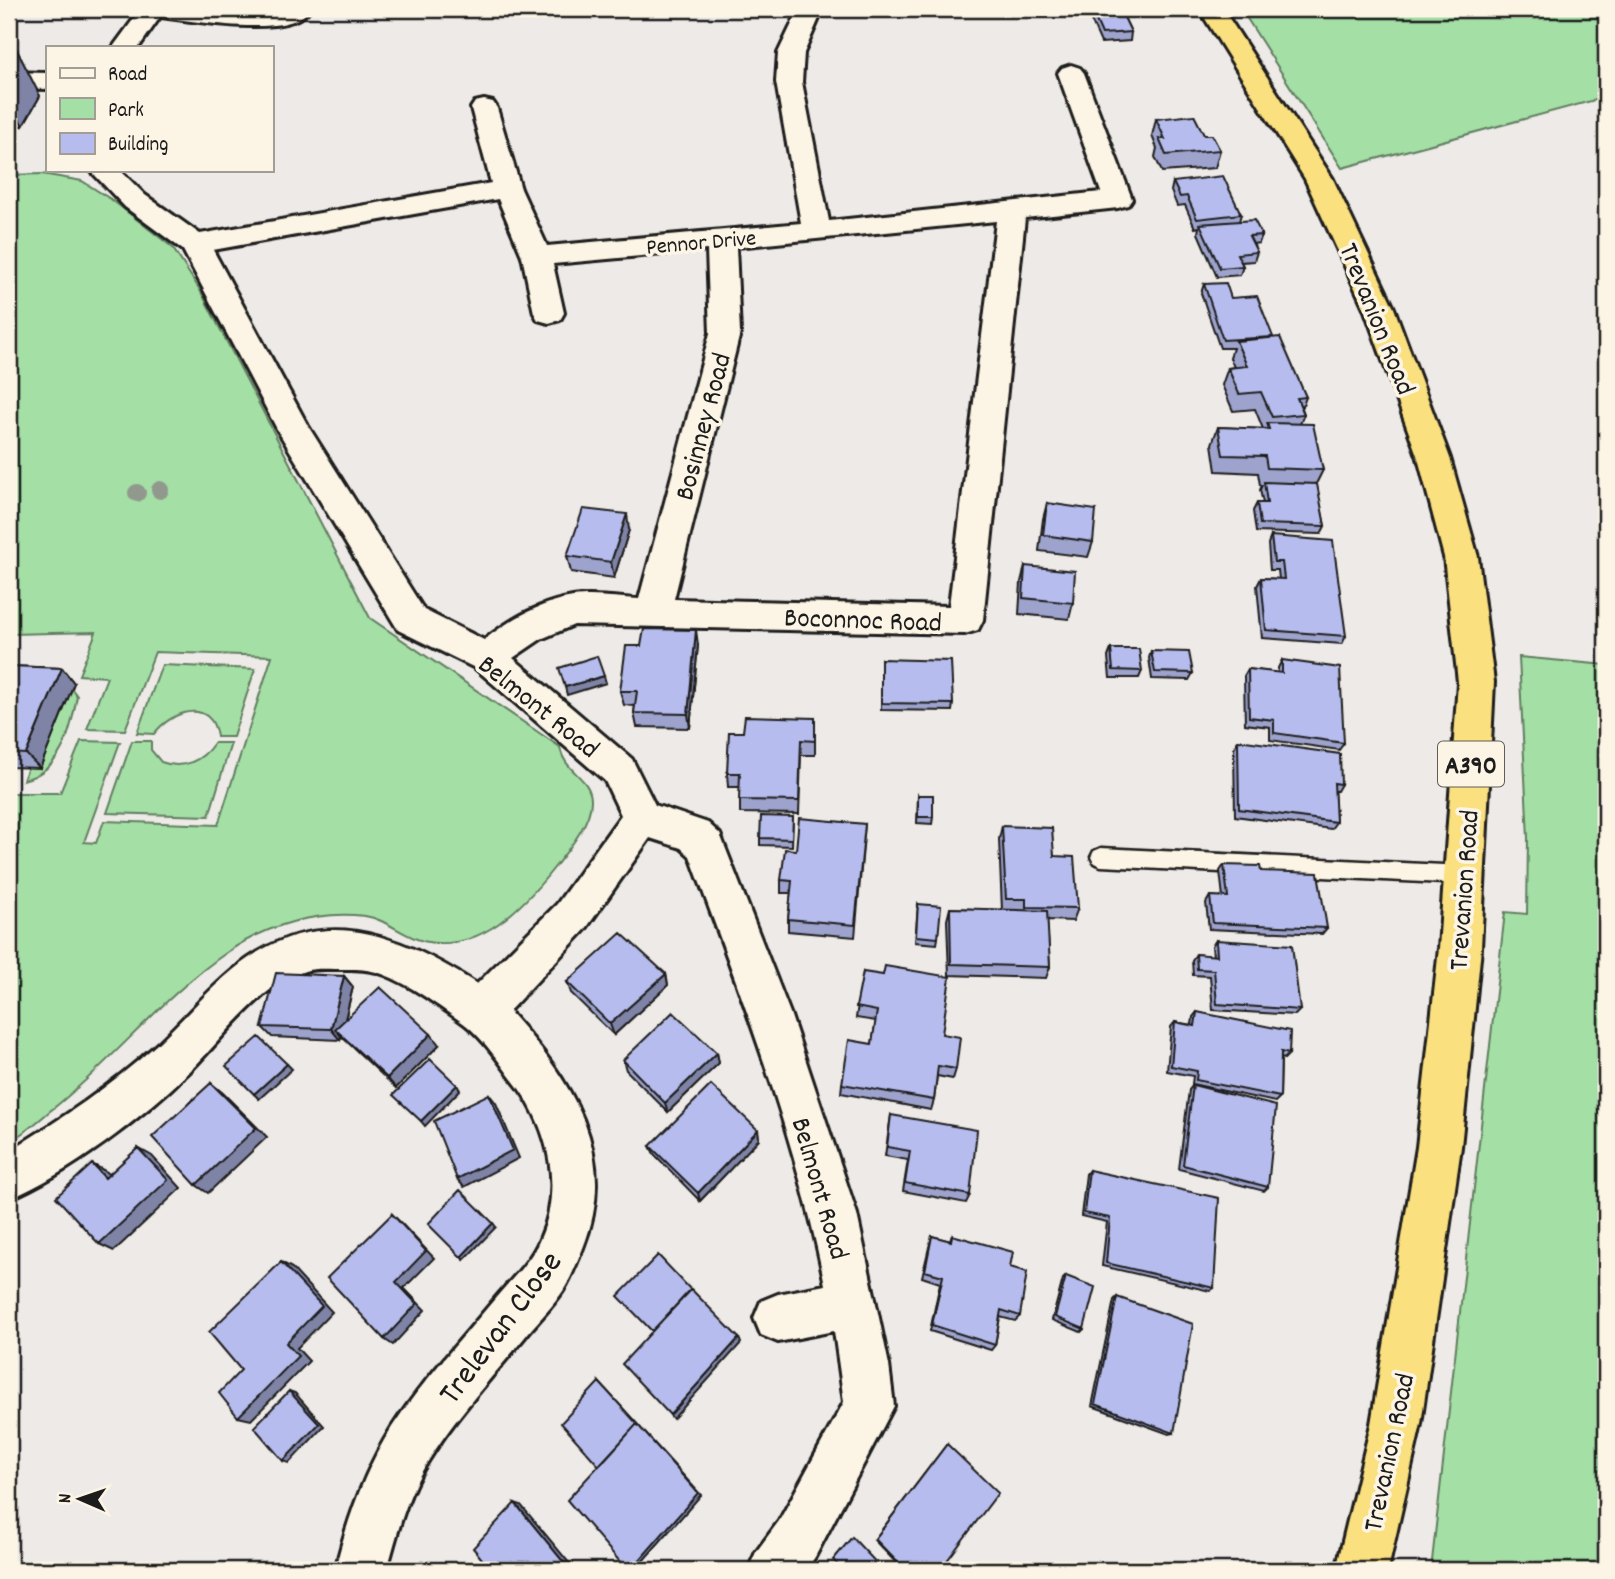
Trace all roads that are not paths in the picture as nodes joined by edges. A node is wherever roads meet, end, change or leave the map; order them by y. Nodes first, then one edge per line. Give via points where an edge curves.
1 (154, 9) edge
2 (298, 9) edge
3 (811, 9) edge
4 (1212, 9) edge
5 (127, 46) edge
6 (1071, 73) dead end
7 (9, 80) edge
8 (46, 80) edge
9 (484, 108) dead end
10 (106, 172) edge
11 (507, 189) junction
12 (1012, 209) junction
13 (817, 231) junction
14 (721, 238) junction
15 (195, 244) junction
16 (537, 256) junction
17 (549, 313) dead end
18 (653, 612) junction
19 (488, 658) junction
20 (642, 817) junction
21 (1101, 857) dead end
22 (1464, 875) junction
23 (481, 1010) junction
24 (9, 1176) edge
25 (852, 1303) junction
26 (778, 1318) dead end
27 (361, 1570) edge
28 (774, 1570) edge
29 (1362, 1570) edge

1 - 2 street via 266,19
1 - 5 street
3 - 13 street via 791,53 789,82
4 - 22 highway, Trevanion Road / A390 via 1319,179 1379,307 1434,458 1461,557 1476,682
6 - 12 street, Pennor Drive via 1118,199
7 - 8 street
9 - 11 street
10 - 15 street, Belmont Road via 135,201
11 - 15 street
11 - 16 street
12 - 13 street, Pennor Drive
12 - 18 street, Boconnoc Road via 965,621
13 - 14 street, Pennor Drive
14 - 16 street, Pennor Drive
14 - 18 street, Bosinney Road via 725,333
15 - 19 street, Belmont Road via 294,431 411,620
16 - 17 street
18 - 19 street, Boconnoc Road via 574,611 553,616 508,639
19 - 20 street, Belmont Road via 619,770
20 - 23 street via 571,917
20 - 25 street, Belmont Road via 694,835 706,846 769,1013 830,1202
21 - 22 lane
22 - 29 highway, Trevanion Road / A390 via 1439,1147 1396,1424
23 - 24 street, Trelevan Close via 381,954 306,951 265,973 230,1001 135,1090
23 - 27 street, Trelevan Close via 529,1066 561,1120 572,1154 574,1193 565,1234 547,1272 411,1443 392,1475
25 - 26 street
25 - 28 street, Belmont Road via 869,1406 797,1539

